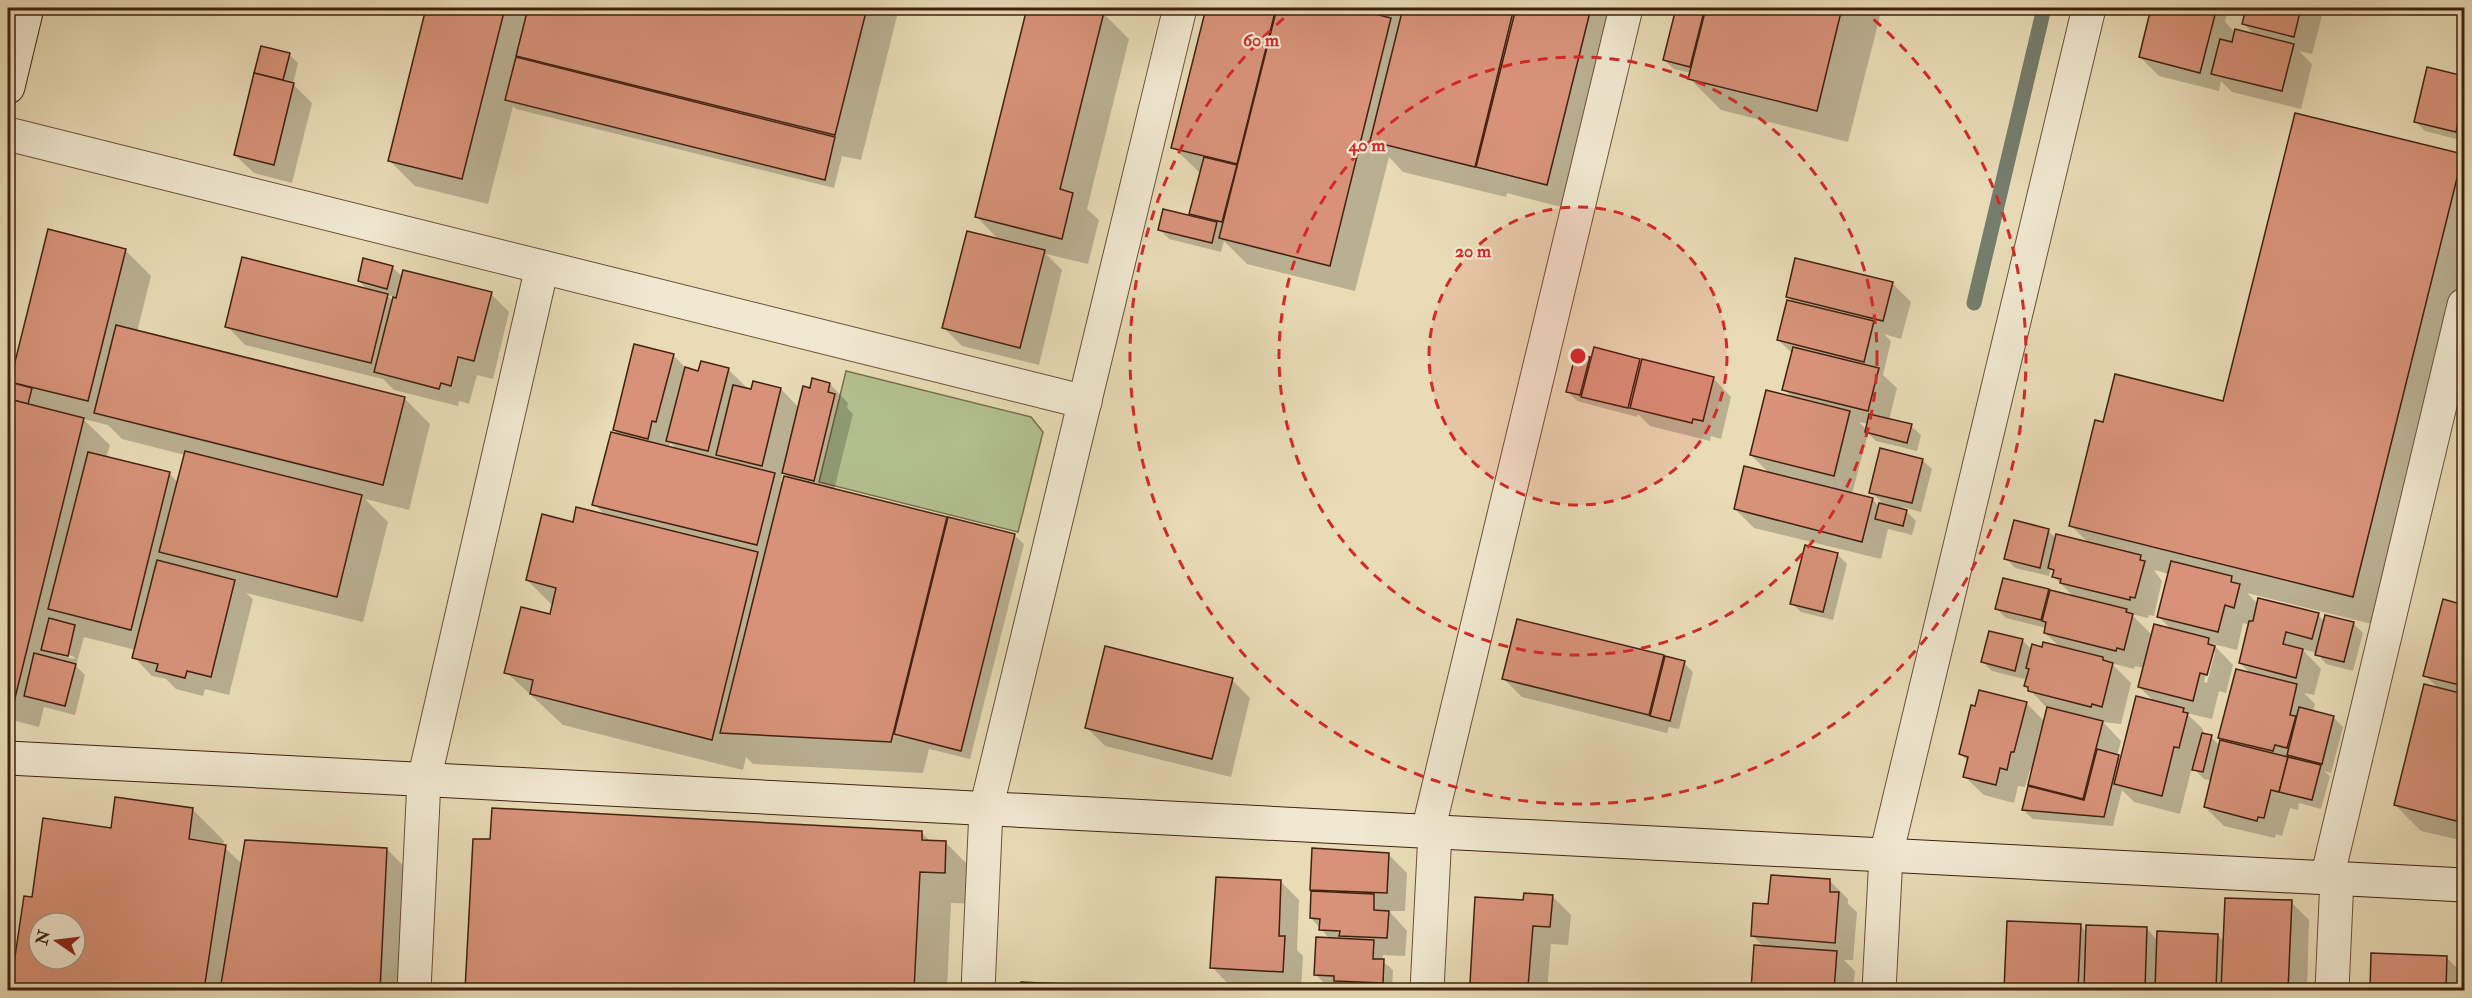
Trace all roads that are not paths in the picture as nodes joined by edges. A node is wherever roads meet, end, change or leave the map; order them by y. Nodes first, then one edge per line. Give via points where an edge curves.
1 (27, 8) edge
2 (1180, 8) edge
3 (1626, 8) edge
4 (2089, 8) edge
5 (8, 87) edge
6 (8, 134) edge
7 (542, 267) junction
8 (2464, 304) edge
9 (1085, 402) junction
10 (8, 759) edge
11 (424, 780) junction
12 (987, 809) junction
13 (1431, 831) junction
14 (1886, 855) junction
15 (2332, 878) junction
16 (2464, 885) edge
17 (414, 990) edge
18 (978, 990) edge
19 (1427, 990) edge
20 (1879, 990) edge
21 (2332, 990) edge

1 - 5 street
2 - 9 street
3 - 13 street
4 - 14 street
6 - 7 street
7 - 9 street
7 - 11 street
8 - 15 street
9 - 12 street
10 - 11 street
11 - 12 street
11 - 17 street
12 - 13 street
12 - 18 street
13 - 14 street
13 - 19 street
14 - 15 street
14 - 20 street
15 - 16 street
15 - 21 street

